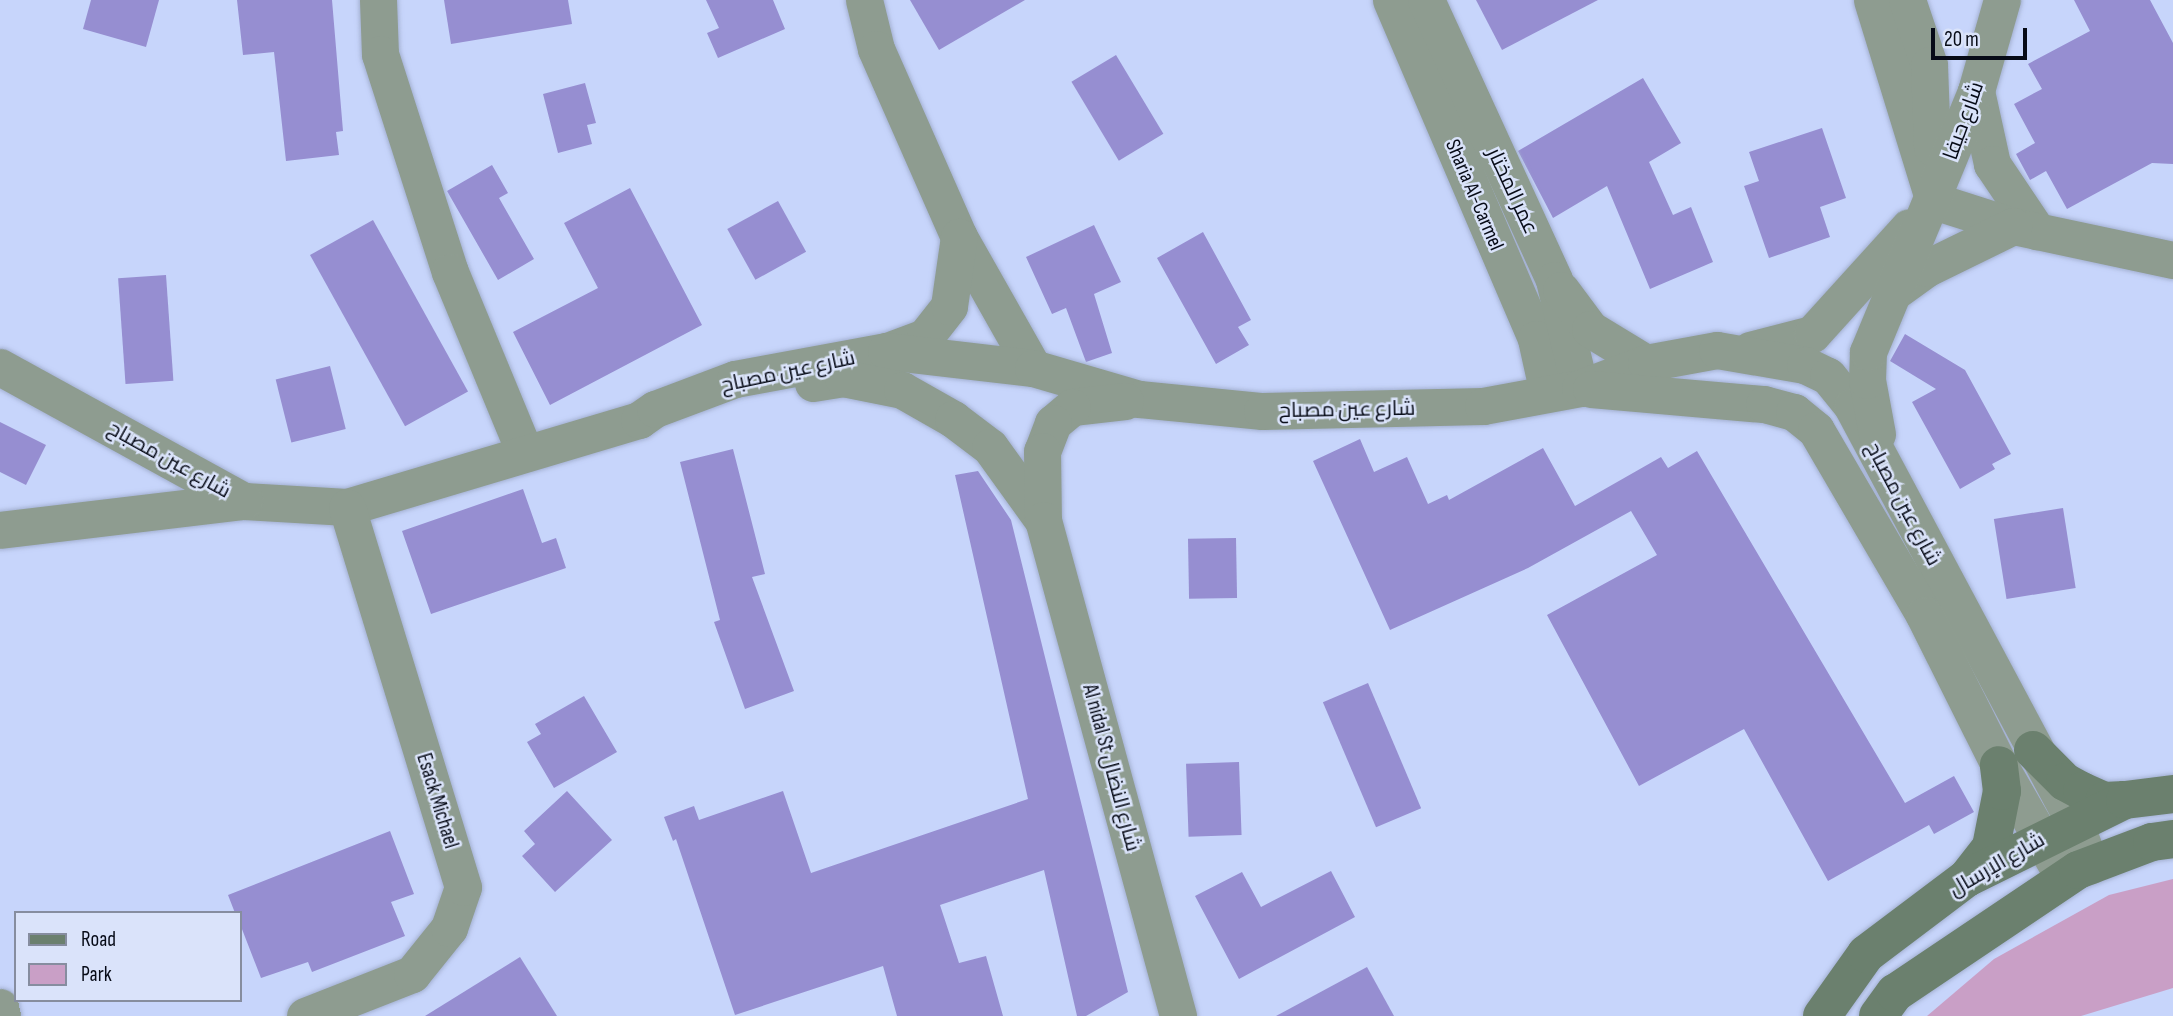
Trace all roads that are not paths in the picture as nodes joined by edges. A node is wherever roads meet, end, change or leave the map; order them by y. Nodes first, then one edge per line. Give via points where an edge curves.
1 (378, 0) edge
2 (864, 0) edge
3 (1391, 0) edge
4 (1426, 0) edge
5 (1872, 0) edge
6 (1907, 0) edge
7 (2002, 0) edge
8 (1988, 50) junction
9 (1929, 65) junction
10 (1976, 91) junction
11 (1934, 201) junction
12 (2025, 228) junction
13 (959, 237) junction
14 (2173, 260) edge
15 (1554, 280) junction
16 (1891, 295) junction
17 (1809, 349) junction
18 (886, 351) junction
19 (1646, 363) junction
20 (0, 367) edge
21 (1033, 368) junction
22 (1564, 391) junction
23 (1139, 399) junction
24 (655, 409) junction
25 (1816, 430) junction
26 (524, 451) junction
27 (1882, 463) junction
28 (244, 500) junction
29 (347, 507) junction
30 (1043, 520) junction
31 (0, 530) edge
32 (2033, 750) junction
33 (1999, 765) junction
34 (2173, 794) edge
35 (2125, 800) junction
36 (2075, 822) junction
37 (2173, 839) edge
38 (2042, 840) junction
39 (2077, 872) junction
40 (1967, 878) junction
41 (0, 1007) edge
42 (2, 1016) edge
43 (305, 1016) edge
44 (1178, 1016) edge
45 (1822, 1016) edge
46 (1878, 1016) edge

1 - 26 street via 380,54 446,259
2 - 13 street via 876,49
3 - 22 street, Sharia Al-Carmel via 1536,339
4 - 15 street, عمر المختار
5 - 11 street
6 - 9 street
7 - 8 street, شارع حيفا
8 - 9 street via 1961,74
8 - 10 street, شارع حيفا
9 - 11 street
10 - 11 street, شارع حيفا
10 - 12 street via 1992,164
11 - 12 street
11 - 16 street, شارع حيفا
11 - 17 street
12 - 14 street
12 - 16 street via 1927,268
13 - 18 street via 949,306 925,337
13 - 21 street
15 - 19 street via 1590,329
15 - 22 street, عمر المختار
16 - 27 street, شارع حيفا via 1868,352 1867,380
17 - 19 street, شارع عين مصباح via 1717,350
17 - 25 street
17 - 27 street, شارع عين مصباح via 1852,405
18 - 21 street, شارع عين مصباح
18 - 24 street, شارع عين مصباح via 735,379
19 - 22 street, شارع عين مصباح
20 - 28 street, شارع عين مصباح
21 - 23 street, شارع عين مصباح
22 - 23 street, شارع عين مصباح via 1483,406 1382,411 1262,411
22 - 25 street, شارع عين مصباح via 1764,404 1794,412
23 - 30 street via 1072,407 1053,422 1042,451
24 - 26 street, شارع عين مصباح via 639,419
24 - 30 street via 843,378 902,390 990,447
25 - 33 street, شارع عين مصباح via 1924,615
26 - 29 street, شارع عين مصباح
27 - 32 street, شارع عين مصباح
28 - 29 street, شارع عين مصباح
28 - 31 street
29 - 43 street, Esack Michael via 463,887 449,928 412,974
30 - 44 street, Al nidal St شارع النضال
32 - 35 main road via 2082,791 2104,801
32 - 36 street, شارع عين مصباح
33 - 38 street, شارع عين مصباح
33 - 40 main road via 2003,791 1991,846
34 - 35 main road, شارع الإرسال
35 - 36 main road, شارع الإرسال
36 - 38 main road, شارع الإرسال
36 - 39 street, شارع عين مصباح
37 - 39 main road
38 - 39 street, شارع عين مصباح
38 - 40 main road, شارع الإرسال
39 - 46 main road via 1895,993
40 - 45 main road, شارع الإرسال via 1866,954
41 - 42 street

